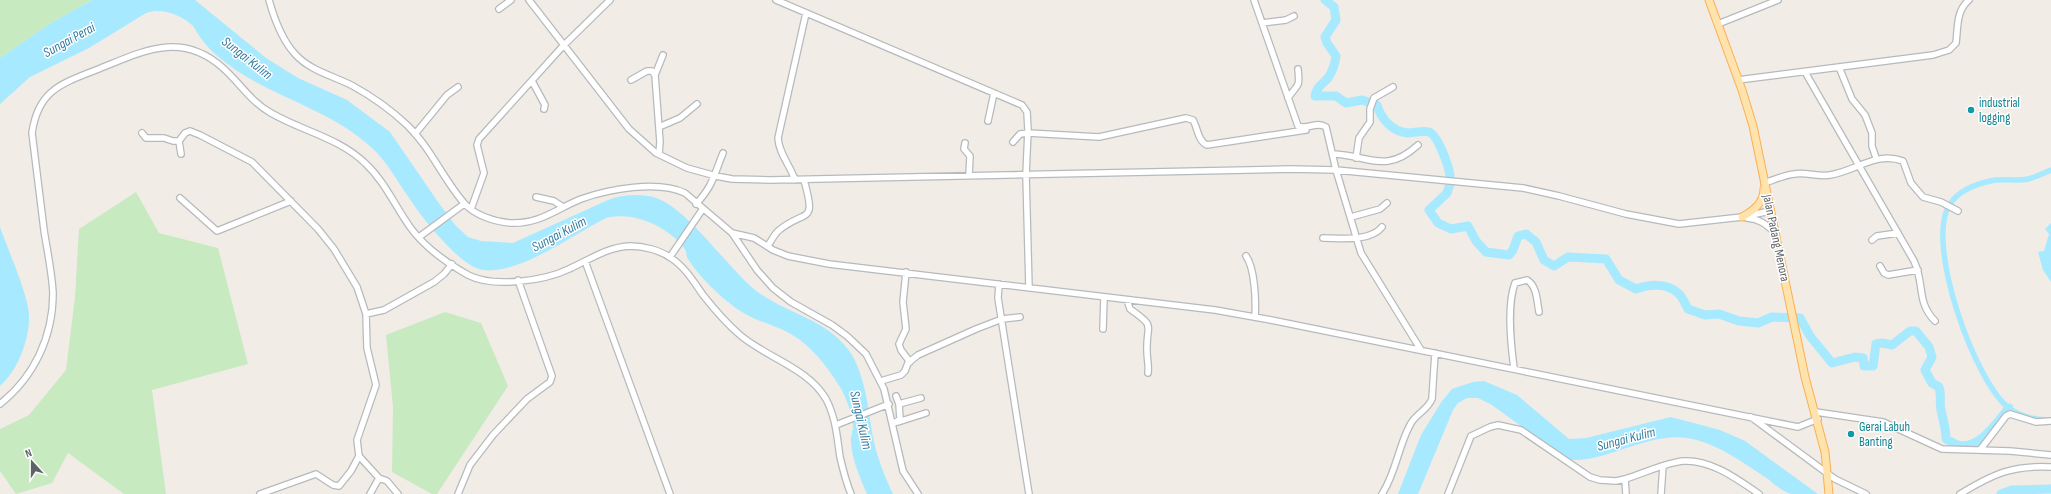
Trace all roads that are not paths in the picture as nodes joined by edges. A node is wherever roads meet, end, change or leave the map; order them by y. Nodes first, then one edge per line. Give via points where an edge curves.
1 (269, 0) edge
2 (511, 0) edge
3 (529, 0) edge
4 (610, 0) edge
5 (776, 0) edge
6 (1254, 0) edge
7 (1709, 0) edge
8 (1778, 0) edge
9 (1969, 0) edge
10 (498, 8) dead end
11 (806, 13) junction
12 (1294, 16) dead end
13 (1262, 23) junction
14 (1718, 24) junction
15 (563, 46) junction
16 (664, 55) dead end
17 (1839, 67) junction
18 (1298, 69) dead end
19 (1805, 72) junction
20 (655, 75) junction
21 (631, 80) dead end
22 (1738, 80) junction
23 (532, 81) junction
24 (458, 87) dead end
25 (1392, 87) dead end
26 (994, 93) junction
27 (1288, 98) junction
28 (696, 104) dead end
29 (544, 109) dead end
30 (988, 121) dead end
31 (659, 127) junction
32 (1326, 127) junction
33 (142, 133) dead end
34 (1028, 133) junction
35 (415, 134) junction
36 (179, 141) junction
37 (1013, 142) dead end
38 (965, 143) dead end
39 (1418, 145) dead end
40 (723, 153) dead end
41 (181, 154) dead end
42 (659, 154) junction
43 (1332, 154) junction
44 (1356, 158) junction
45 (1876, 158) junction
46 (1859, 165) junction
47 (1336, 170) junction
48 (1026, 175) junction
49 (716, 176) junction
50 (969, 176) junction
51 (795, 180) junction
52 (804, 180) junction
53 (1764, 183) junction
54 (536, 197) dead end
55 (180, 198) dead end
56 (291, 201) junction
57 (1387, 203) dead end
58 (464, 204) junction
59 (696, 204) junction
60 (563, 207) junction
61 (471, 210) junction
62 (702, 210) junction
63 (1770, 211) junction
64 (1958, 211) dead end
65 (1351, 217) junction
66 (1742, 217) junction
67 (1382, 227) dead end
68 (1774, 232) junction
69 (1898, 232) junction
70 (732, 233) junction
71 (419, 237) junction
72 (1324, 238) dead end
73 (1356, 238) junction
74 (1872, 240) dead end
75 (768, 246) junction
76 (672, 255) junction
77 (1246, 256) dead end
78 (585, 261) junction
79 (452, 264) junction
80 (1880, 266) dead end
81 (1918, 270) junction
82 (906, 272) junction
83 (518, 280) junction
84 (999, 284) junction
85 (1029, 288) junction
86 (1104, 297) junction
87 (1127, 300) junction
88 (1539, 312) dead end
89 (366, 314) junction
90 (1020, 317) dead end
91 (1255, 317) junction
92 (1002, 319) junction
93 (1935, 321) dead end
94 (1103, 329) dead end
95 (1421, 350) junction
96 (1436, 353) junction
97 (910, 362) junction
98 (1514, 368) junction
99 (1148, 373) dead end
100 (881, 381) junction
101 (896, 396) dead end
102 (921, 398) dead end
103 (0, 404) edge
104 (889, 404) junction
105 (899, 404) junction
106 (926, 413) dead end
107 (1751, 416) junction
108 (1817, 416) junction
109 (2051, 421) edge
110 (896, 423) junction
111 (836, 425) junction
112 (1980, 450) junction
113 (2051, 455) edge
114 (359, 456) junction
115 (1664, 466) junction
116 (2051, 467) edge
117 (1826, 472) junction
118 (379, 478) junction
119 (1625, 478) junction
120 (260, 494) edge
121 (370, 494) edge
122 (398, 494) edge
123 (458, 494) edge
124 (670, 494) edge
125 (851, 494) edge
126 (918, 494) edge
127 (1029, 494) edge
128 (1382, 494) edge
129 (1448, 494) edge
130 (1626, 494) edge
131 (1661, 494) edge
132 (1759, 494) edge
133 (1829, 494) edge
134 (1866, 494) edge
135 (1960, 494) edge

1 - 35 street via 284,38 295,54 308,66 353,86 384,105
2 - 10 street
3 - 15 street
4 - 15 street
5 - 11 street
6 - 13 street
7 - 14 main road, Jalan Padang Menora
8 - 14 street
9 - 17 street via 1959,14 1956,43 1948,50 1934,55
11 - 26 street
11 - 51 street via 778,138 782,155
12 - 13 street via 1286,20
13 - 27 street
14 - 22 main road, Jalan Padang Menora
15 - 23 street
15 - 42 street via 629,129
16 - 20 street
17 - 19 street
17 - 45 street via 1852,99 1864,115 1872,133 1872,146
18 - 27 street via 1300,83
19 - 22 street
19 - 46 street
20 - 21 street via 652,71 647,71
20 - 31 street
22 - 53 main road, Jalan Padang Menora via 1753,126
23 - 29 street via 544,101
23 - 61 street via 479,139 477,145 484,173
24 - 35 street via 443,100
25 - 44 street via 1376,95 1370,109 1370,122 1357,141
26 - 30 street
26 - 34 street via 1025,108
27 - 32 street via 1298,126
28 - 31 street via 680,118
31 - 42 street
32 - 34 street via 1216,145 1203,143 1190,118 1099,136
32 - 43 street
33 - 36 street via 146,138
34 - 37 street via 1020,134
34 - 48 street
35 - 58 street via 425,144
36 - 41 street
36 - 56 street via 190,131 252,162
38 - 50 street via 964,149 970,156
39 - 44 street via 1406,156 1394,160
40 - 49 street
42 - 49 street via 687,168
43 - 44 street
43 - 47 street
45 - 46 street
45 - 64 street via 1887,157 1903,161 1911,183 1923,197 1941,202
46 - 53 street via 1828,176 1794,174
46 - 69 street
47 - 48 street
47 - 65 street
47 - 66 street via 1523,188 1626,214 1679,224
48 - 50 street
48 - 85 street
49 - 51 street
49 - 59 street
50 - 52 street
51 - 52 street
52 - 75 street via 810,209 805,216 779,230
53 - 63 main road, Jalan Padang Menora
53 - 66 main road via 1764,194 1760,204
54 - 60 street via 554,201
55 - 56 street via 217,231
56 - 89 street via 334,249 357,287
57 - 65 street via 1380,209
58 - 61 street
58 - 71 street
59 - 60 street via 677,189 648,187 608,192
59 - 62 street
60 - 61 street via 535,221 509,223
62 - 70 street
62 - 76 street
63 - 66 street
63 - 68 main road, Jalan Padang Menora
65 - 73 street
66 - 68 street via 1766,223
67 - 73 street via 1378,233
68 - 108 main road, Jalan Padang Menora via 1805,377
69 - 74 street via 1877,236
69 - 81 street
70 - 75 street via 754,238
70 - 100 street via 757,270 773,288 791,302 848,336 866,354
71 - 79 street via 433,252
71 - 103 street via 411,229 381,181 365,163 345,148 267,111 223,68 207,57 189,49 176,47 158,47 142,51 58,86 45,97 38,109 32,133 52,293 50,323 42,350 31,371 14,393
72 - 73 street
73 - 95 street via 1375,277
75 - 82 street via 772,250 795,258
76 - 78 street via 629,246 612,249
76 - 111 street via 722,317 740,335 811,380 828,402
77 - 91 street via 1251,262 1256,303
78 - 83 street via 549,276
78 - 124 street
79 - 83 street via 471,276 490,282
79 - 89 street via 434,282 384,310
80 - 81 street via 1884,274 1888,275
81 - 93 street via 1925,310
82 - 84 street
82 - 97 street via 903,302 906,329 899,344 900,350
83 - 123 street via 552,376 550,382 527,399 493,435 470,465
84 - 85 street
84 - 92 street via 998,298
85 - 86 street
86 - 87 street
86 - 94 street
87 - 91 street
87 - 99 street via 1130,309 1143,317 1147,323
88 - 98 street via 1531,283 1522,280 1515,283 1511,326
89 - 114 street via 367,348 376,385 357,440
90 - 92 street
91 - 95 street
92 - 97 street via 918,355
92 - 127 street
95 - 96 street
96 - 98 street
96 - 128 street via 1430,405 1410,424 1392,476
97 - 100 street via 901,375
98 - 107 street
100 - 104 street
101 - 105 street
102 - 105 street
104 - 110 street
104 - 111 street
105 - 110 street via 900,419
106 - 110 street
107 - 108 street via 1798,426
107 - 117 street
108 - 112 street via 1883,422 1942,449
108 - 117 main road, Jalan Padang Menora via 1825,452
109 - 112 street via 2036,422 2010,414
110 - 126 street via 903,471
111 - 125 street via 841,460
112 - 113 street
114 - 118 street
114 - 120 street via 351,471 338,486 333,486 316,474
115 - 119 street
115 - 131 street
115 - 132 street via 1683,461 1702,463 1727,472
116 - 135 street via 2028,466 1998,473
117 - 133 main road, Jalan Padang Menora
117 - 134 street
118 - 121 street
118 - 122 street via 388,481
119 - 129 street via 1616,481 1590,477 1521,430 1498,425 1472,436
119 - 130 street

